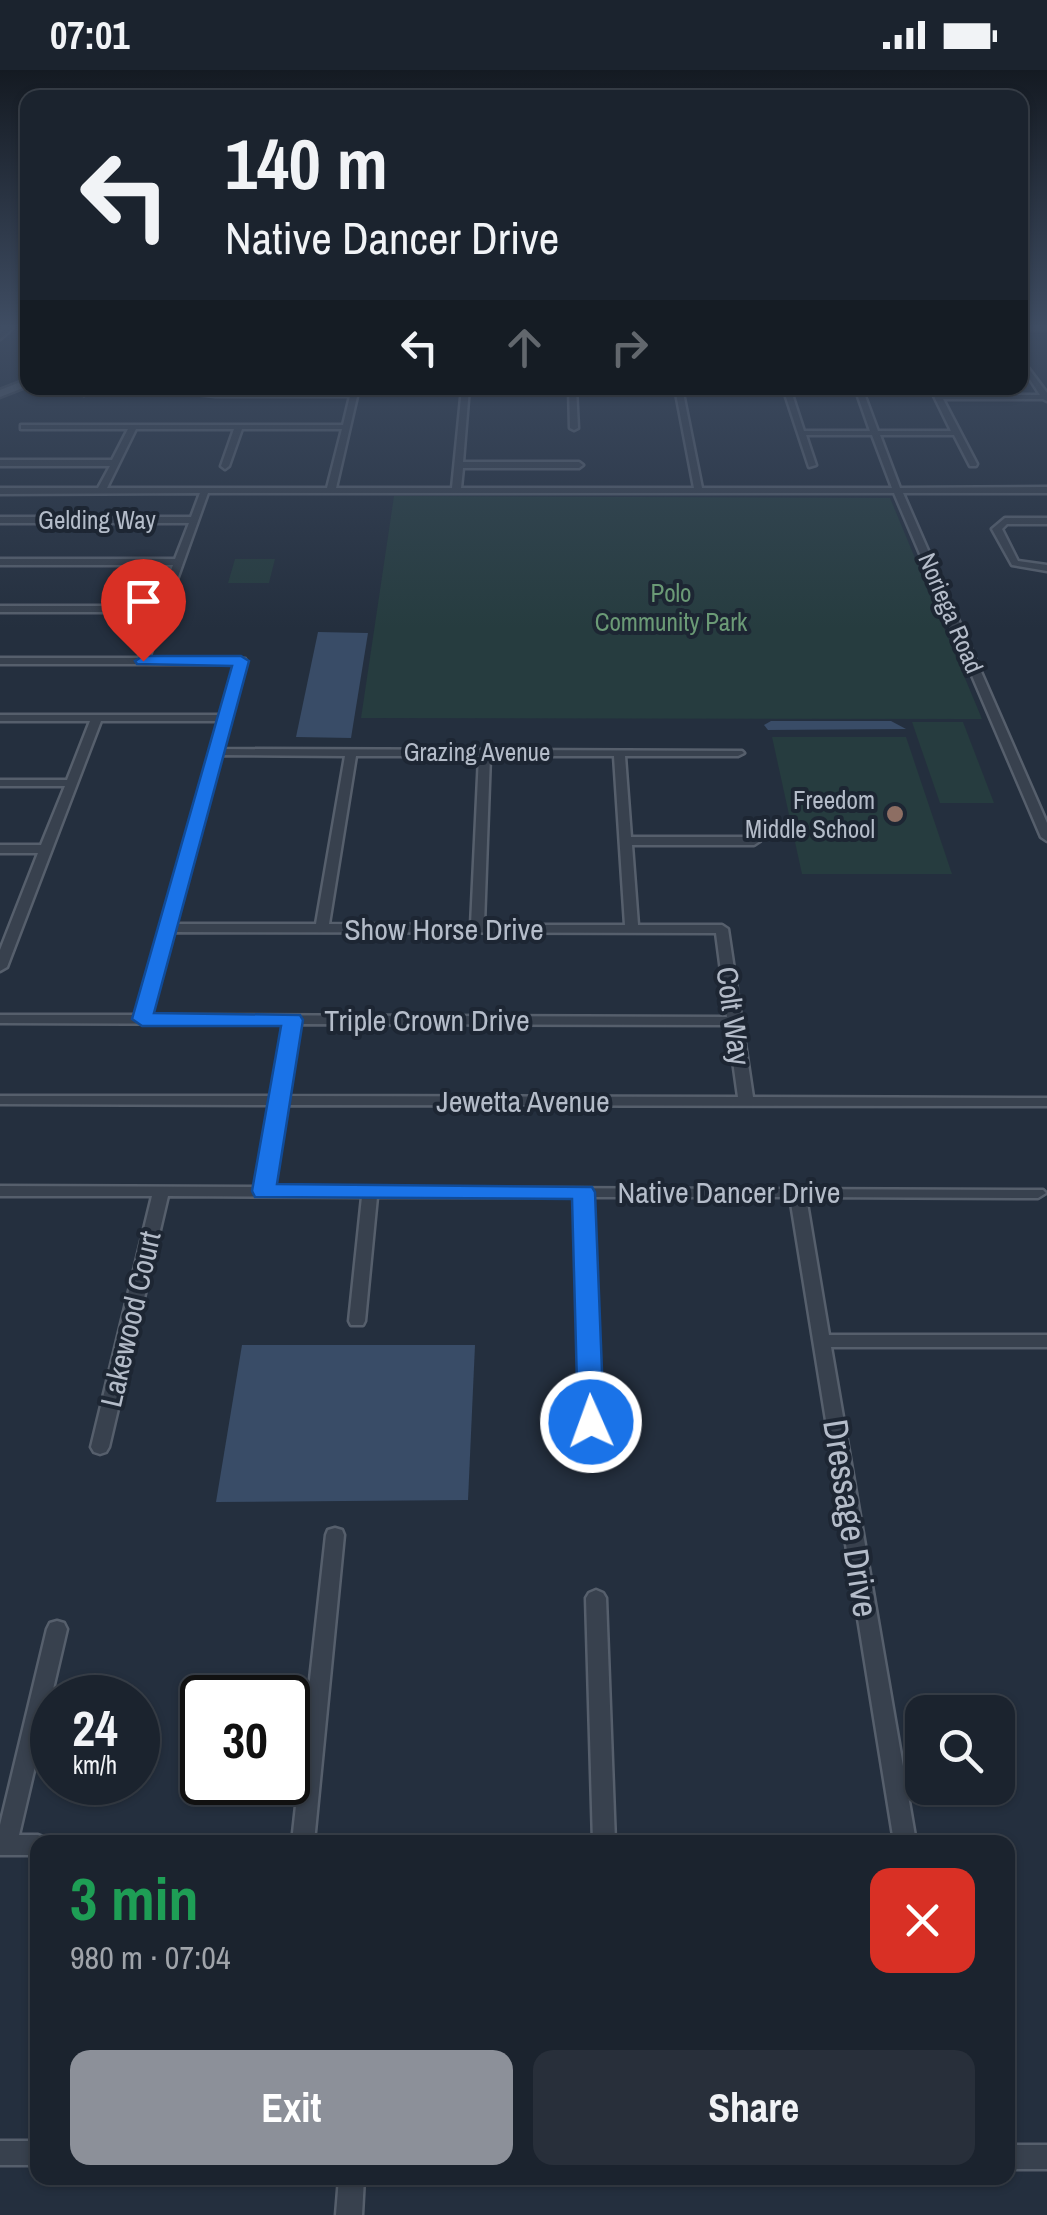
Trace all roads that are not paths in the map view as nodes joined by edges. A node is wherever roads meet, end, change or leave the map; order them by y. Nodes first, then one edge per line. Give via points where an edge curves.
1 (133, 427) edge
2 (239, 427) edge
3 (346, 427) edge
4 (462, 427) edge
5 (687, 427) edge
6 (799, 427) edge
7 (875, 427) edge
8 (954, 427) edge
9 (801, 433) junction
10 (877, 433) junction
11 (957, 433) junction
12 (0, 463) edge
13 (115, 463) junction
14 (974, 464) dead end
15 (458, 465) junction
16 (579, 465) dead end
17 (225, 466) dead end
18 (812, 466) dead end
19 (897, 490) junction
20 (1047, 490) edge
21 (0, 491) edge
22 (331, 491) junction
23 (102, 492) junction
24 (205, 492) junction
25 (456, 492) junction
26 (699, 492) junction
27 (0, 520) edge
28 (195, 520) junction
29 (1047, 521) edge
30 (0, 562) edge
31 (179, 562) junction
32 (1047, 568) edge
33 (0, 609) edge
34 (162, 609) junction
35 (0, 661) edge
36 (143, 661) junction
37 (0, 718) edge
38 (98, 718) junction
39 (225, 718) junction
40 (216, 752) junction
41 (350, 752) junction
42 (485, 752) junction
43 (619, 752) junction
44 (738, 753) dead end
45 (0, 783) edge
46 (72, 783) junction
47 (1029, 794) junction
48 (1047, 794) edge
49 (1047, 837) edge
50 (626, 841) junction
51 (754, 842) dead end
52 (0, 849) edge
53 (46, 850) junction
54 (168, 928) junction
55 (322, 929) junction
56 (477, 929) junction
57 (632, 929) junction
58 (722, 930) joint
59 (0, 967) edge
60 (0, 1019) edge
61 (142, 1019) junction
62 (293, 1020) junction
63 (734, 1021) junction
64 (0, 1100) edge
65 (279, 1100) junction
66 (746, 1102) junction
67 (1047, 1102) edge
68 (0, 1190) edge
69 (161, 1191) junction
70 (264, 1191) junction
71 (370, 1192) junction
72 (584, 1192) junction
73 (797, 1192) junction
74 (1038, 1193) dead end
75 (357, 1322) dead end
76 (822, 1341) junction
77 (1047, 1342) edge
78 (591, 1422) dead end
79 (100, 1447) dead end
80 (335, 1535) dead end
81 (596, 1598) dead end
82 (57, 1628) dead end
83 (304, 1835) edge
84 (604, 1835) edge
85 (904, 1835) edge
86 (3, 1845) edge
87 (30, 1846) edge
88 (0, 2153) edge
89 (30, 2153) edge
90 (1015, 2157) edge
91 (1047, 2157) edge
92 (351, 2185) edge
93 (349, 2215) edge

1 - 13 street
2 - 17 street
3 - 22 street
4 - 15 street
5 - 26 street
6 - 9 street
7 - 10 street, Noriega Road
8 - 11 street
9 - 10 street
9 - 18 street
10 - 11 street
10 - 19 street, Noriega Road
11 - 14 street
12 - 13 street
13 - 23 street
15 - 16 street
15 - 25 street
19 - 20 street
19 - 26 street
19 - 47 street, Noriega Road
21 - 23 street
22 - 24 street
22 - 25 street
23 - 24 street
24 - 28 street
25 - 26 street
27 - 28 street, Gelding Way
28 - 31 street
29 - 32 street via 1005,520 997,529 1015,564
30 - 31 street
31 - 34 street
33 - 34 street
34 - 36 street
35 - 36 street
36 - 39 street via 241,661
37 - 38 street
38 - 39 street
38 - 46 street
39 - 40 street
40 - 41 street, Grazing Avenue
40 - 54 street
41 - 42 street, Grazing Avenue
41 - 55 street
42 - 43 street, Grazing Avenue
42 - 56 street
43 - 44 street, Grazing Avenue
43 - 50 street
45 - 46 street
46 - 53 street
47 - 48 street
47 - 49 street, Noriega Road
50 - 51 street
50 - 57 street
52 - 53 street
53 - 59 street
54 - 55 street, Show Horse Drive
54 - 61 street
55 - 56 street, Show Horse Drive
56 - 57 street, Show Horse Drive
57 - 58 street, Show Horse Drive
58 - 63 street, Colt Way
60 - 61 street, Triple Crown Drive
61 - 62 street, Triple Crown Drive
62 - 63 street, Triple Crown Drive
62 - 65 street
63 - 66 street, Colt Way
64 - 65 street, Jewetta Avenue
65 - 66 street, Jewetta Avenue
65 - 70 street
66 - 67 street, Jewetta Avenue
68 - 69 street, Native Dancer Drive
69 - 70 street, Native Dancer Drive
69 - 79 street, Lakewood Court
70 - 71 street, Native Dancer Drive
71 - 72 street, Native Dancer Drive
71 - 75 street
72 - 73 street, Native Dancer Drive
72 - 78 street
73 - 74 street, Native Dancer Drive
73 - 76 street, Dressage Drive
76 - 77 street
76 - 85 street, Dressage Drive
80 - 83 street
81 - 84 street
82 - 86 street
86 - 87 street
88 - 89 street
90 - 91 street
92 - 93 street

